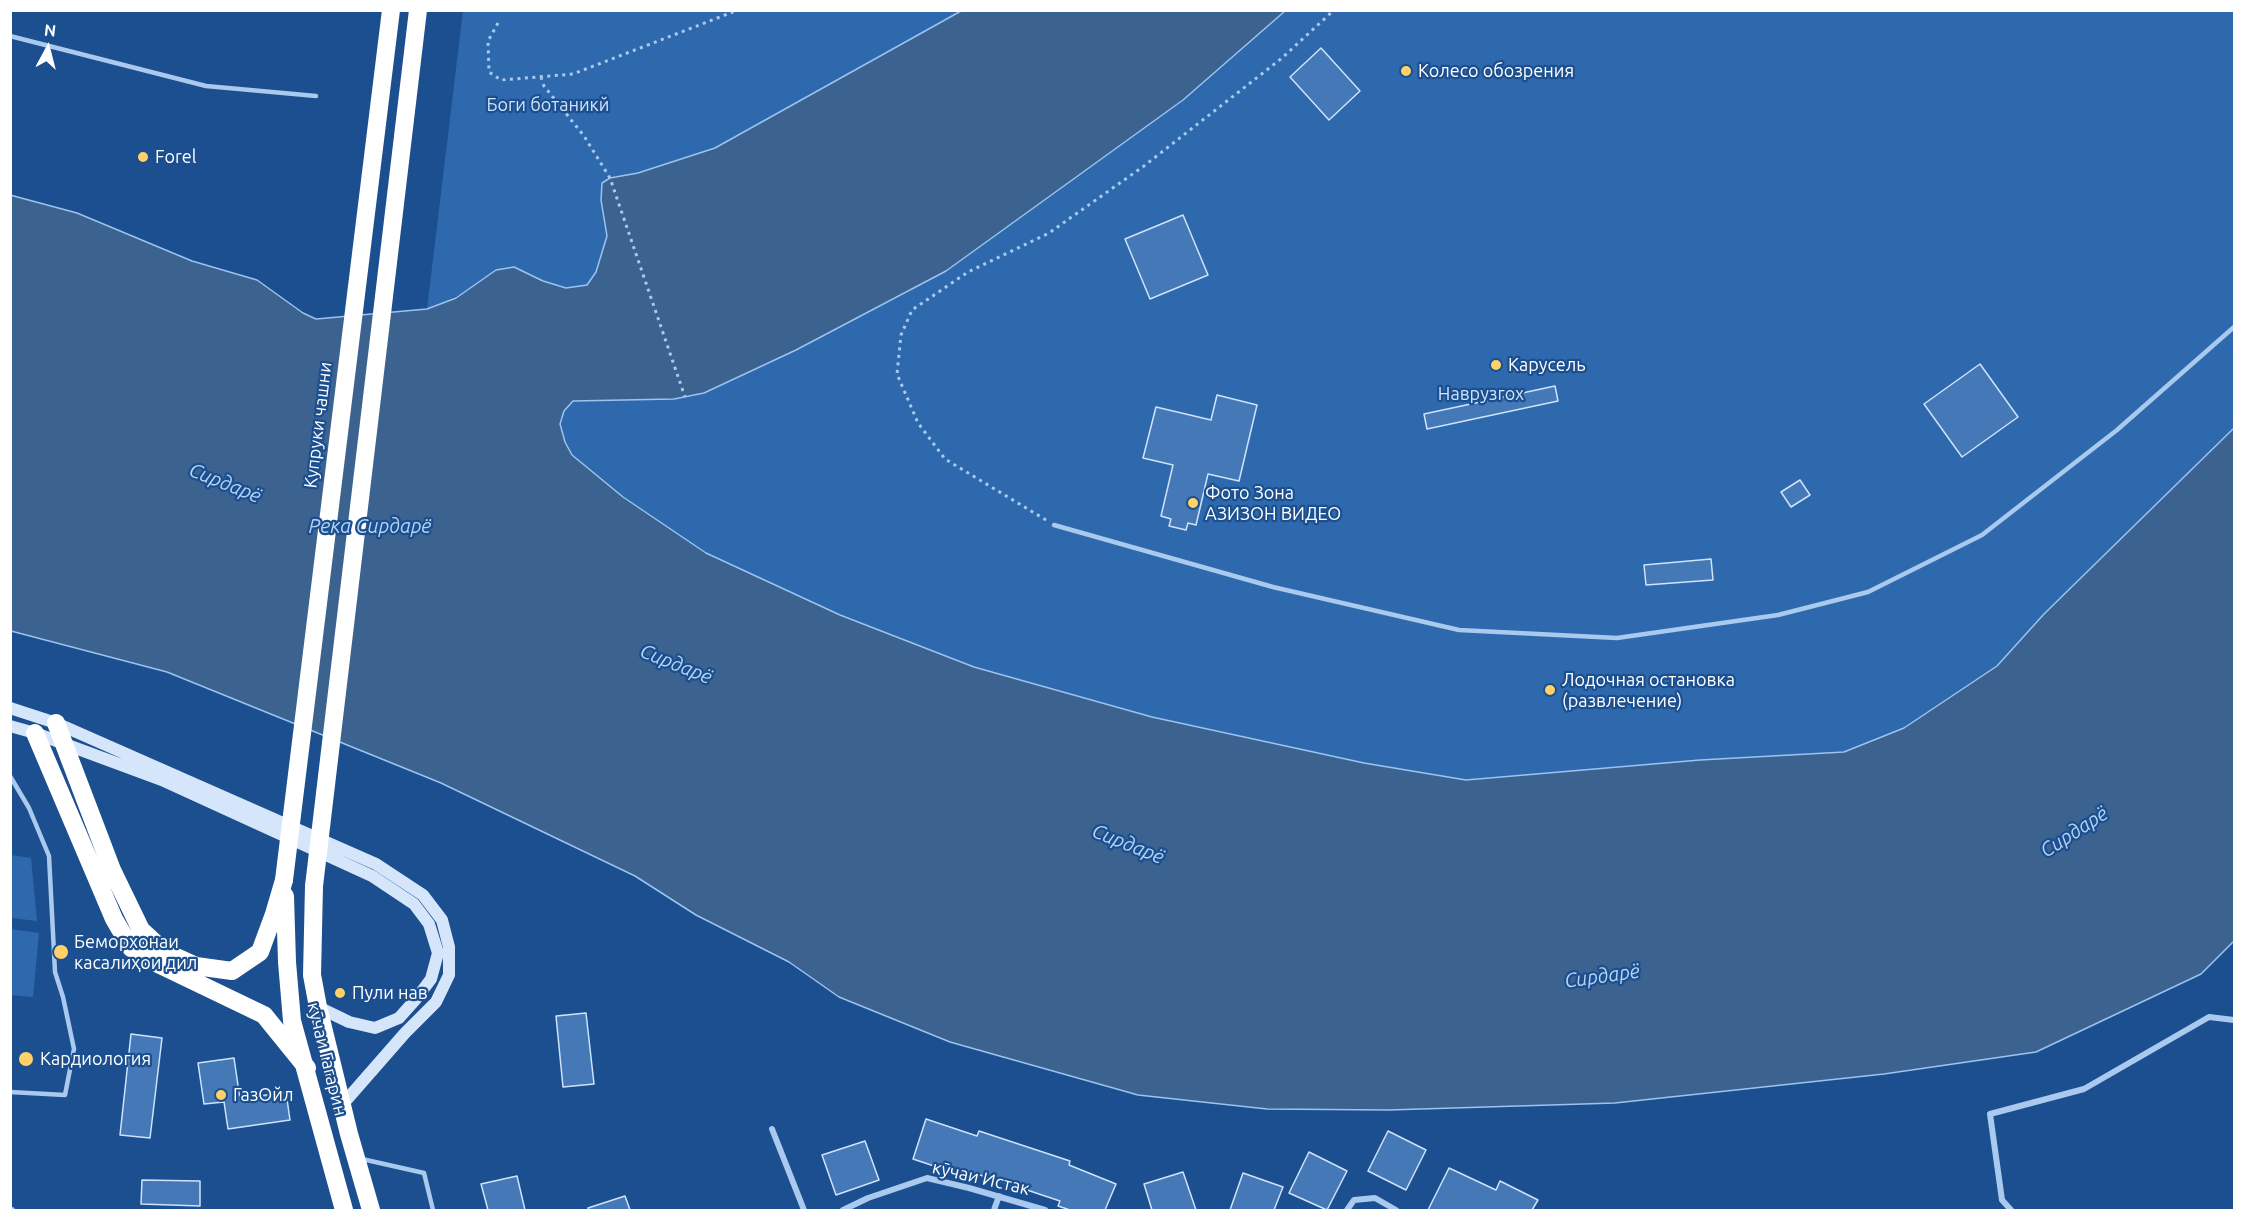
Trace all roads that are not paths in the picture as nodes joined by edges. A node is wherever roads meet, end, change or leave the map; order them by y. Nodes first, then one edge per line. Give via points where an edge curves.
1 (391, 10) edge
2 (418, 10) edge
3 (10, 36) edge
4 (316, 96) dead end
5 (2235, 327) edge
6 (1054, 525) road end
7 (10, 708) edge
8 (56, 723) junction
9 (10, 726) edge
10 (35, 732) junction
11 (64, 744) junction
12 (10, 776) edge
13 (284, 880) junction
14 (318, 1007) junction
15 (2235, 1020) edge
16 (307, 1068) junction
17 (10, 1092) edge
18 (342, 1105) junction
19 (772, 1129) dead end
20 (356, 1157) junction
21 (999, 1196) junction
22 (344, 1210) edge
23 (370, 1210) edge
24 (433, 1210) edge
25 (804, 1210) edge
26 (843, 1210) edge
27 (994, 1210) edge
28 (1045, 1210) edge
29 (1347, 1210) edge
30 (1396, 1210) edge
31 (2011, 1210) edge

1 - 13 highway, Купруки чашни, bridge
2 - 14 highway, кӯчаи Гагарин, bridge via 314,886 312,975
3 - 4 lane via 206,86
5 - 6 lane via 2117,430 1982,536 1868,592 1778,615 1617,638 1459,630 1273,587
7 - 8 main road
8 - 11 highway
8 - 18 main road via 376,864 423,895 442,920 449,947 449,975 436,1002
9 - 10 main road
10 - 11 main road
10 - 16 highway via 114,919 131,948 264,1015
11 - 13 highway via 112,870 141,930 165,952 196,966 232,970 260,952
11 - 14 main road via 162,780 372,876 414,904 429,924 438,953 431,979 399,1018 375,1028 349,1022
12 - 17 lane via 29,808 49,856 55,972 74,1049 65,1095
13 - 16 highway, кӯчаи Гагарин via 292,1021
14 - 18 highway, кӯчаи Гагарин
15 - 31 street via 2209,1017 2084,1089 1990,1114 2002,1200
16 - 22 highway, кӯчаи Гагарин
18 - 20 highway, кӯчаи Гагарин
19 - 25 street
20 - 23 highway, кӯчаи Гагарин
20 - 24 lane via 424,1173
21 - 26 street, кӯчаи Истак via 927,1178
21 - 27 street
21 - 28 street, кӯчаи Истак
29 - 30 street via 1354,1200 1376,1198

